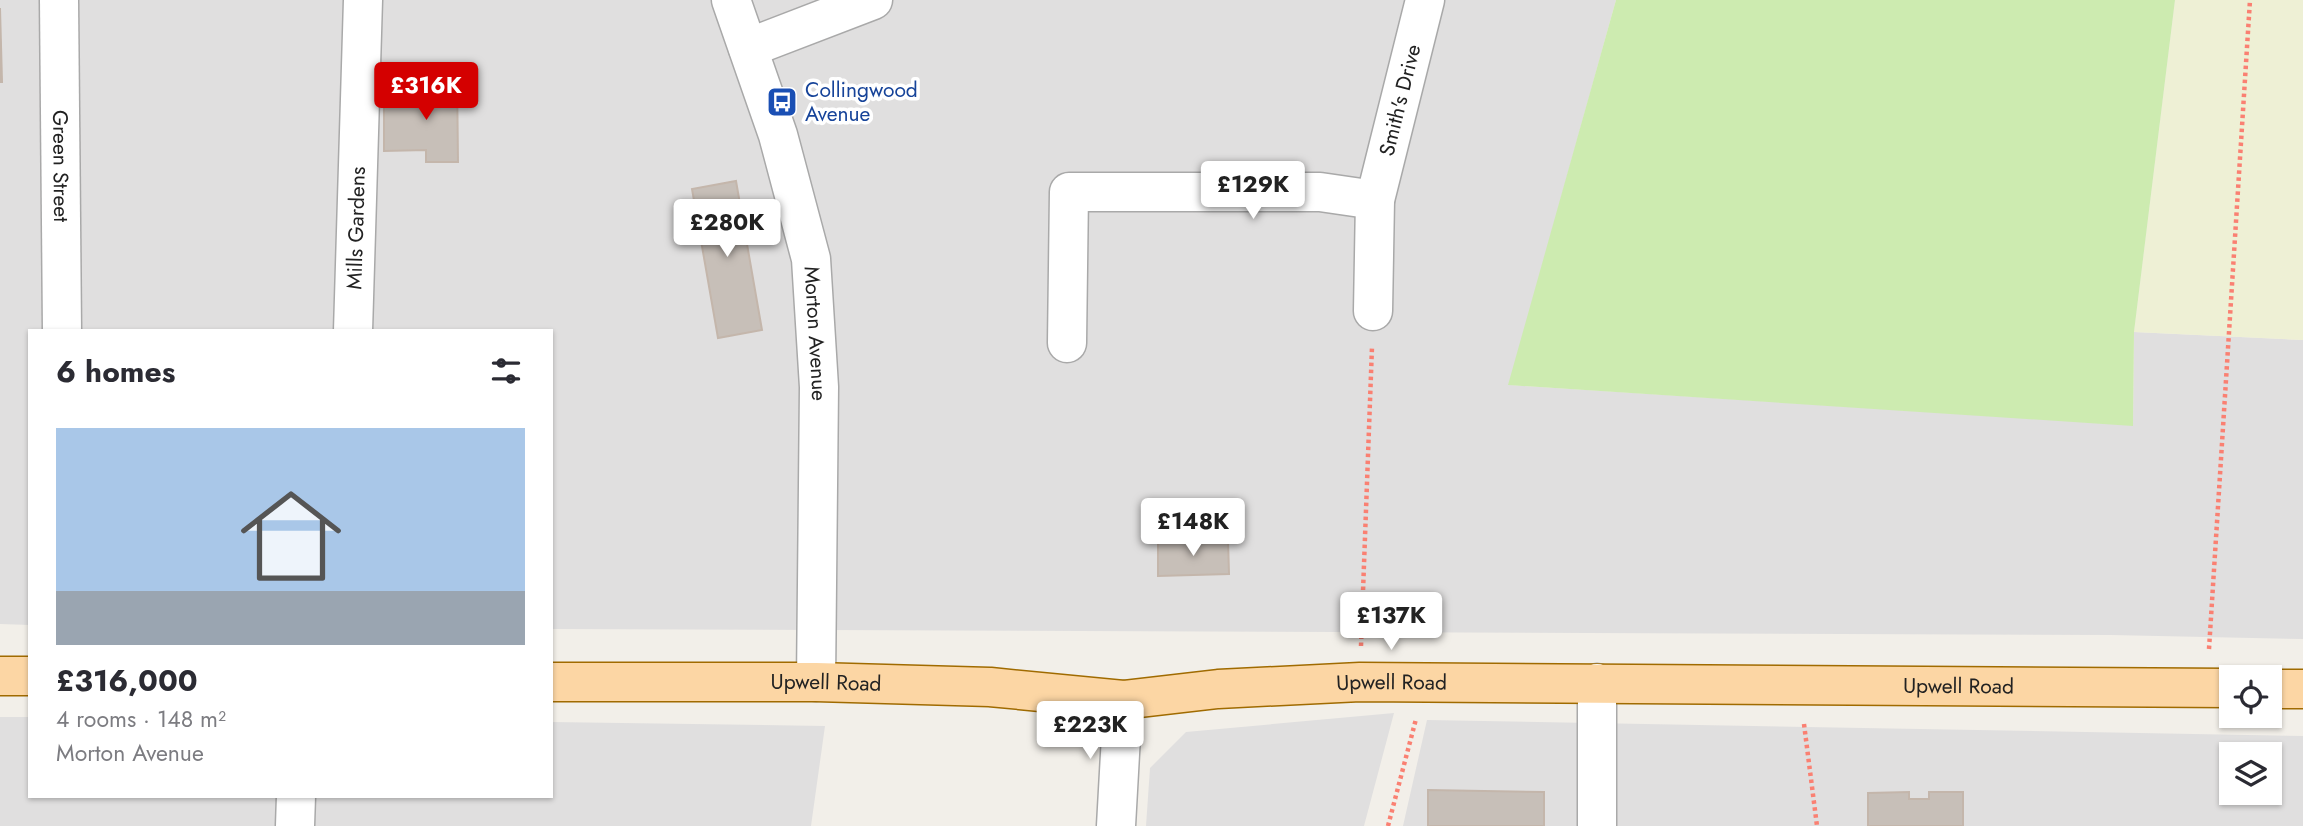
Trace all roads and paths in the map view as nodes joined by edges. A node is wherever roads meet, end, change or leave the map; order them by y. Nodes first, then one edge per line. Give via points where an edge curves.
1 (59, 0) edge
2 (363, 0) edge
3 (731, 0) edge
4 (873, 0) edge
5 (1425, 0) edge
6 (2250, 0) edge
7 (748, 48) junction
8 (1375, 200) junction
9 (1373, 311) joint
10 (62, 329) edge
11 (353, 329) edge
12 (1067, 343) dead end
13 (2220, 665) edge
14 (0, 676) edge
15 (28, 676) edge
16 (553, 681) edge
17 (816, 681) junction
18 (1360, 682) junction
19 (1425, 682) junction
20 (1597, 683) junction
21 (1799, 685) junction
22 (2219, 688) edge
23 (2282, 689) edge
24 (2303, 689) edge
25 (1123, 700) junction
26 (296, 798) edge
27 (295, 826) edge
28 (1116, 826) edge
29 (1388, 826) edge
30 (1597, 826) edge
31 (1817, 826) edge

1 - 10 street, Green Street
2 - 11 street, Mills Gardens
3 - 7 street, Morton Avenue
4 - 7 street
5 - 8 street, Smith's Drive
6 - 13 path
7 - 17 street, Morton Avenue via 778,135 811,259 819,387
8 - 9 street, Smith's Drive
8 - 12 street via 1320,192 1069,192
9 - 18 path
14 - 15 main road
16 - 17 main road, Upwell Road
17 - 25 main road, Upwell Road via 990,687
18 - 19 main road, Upwell Road
18 - 25 main road, Upwell Road via 1218,689
19 - 20 main road, Upwell Road
19 - 29 path
20 - 21 main road, Upwell Road
20 - 30 street
21 - 22 main road, Upwell Road
21 - 31 path
23 - 24 main road
25 - 28 street
26 - 27 street

